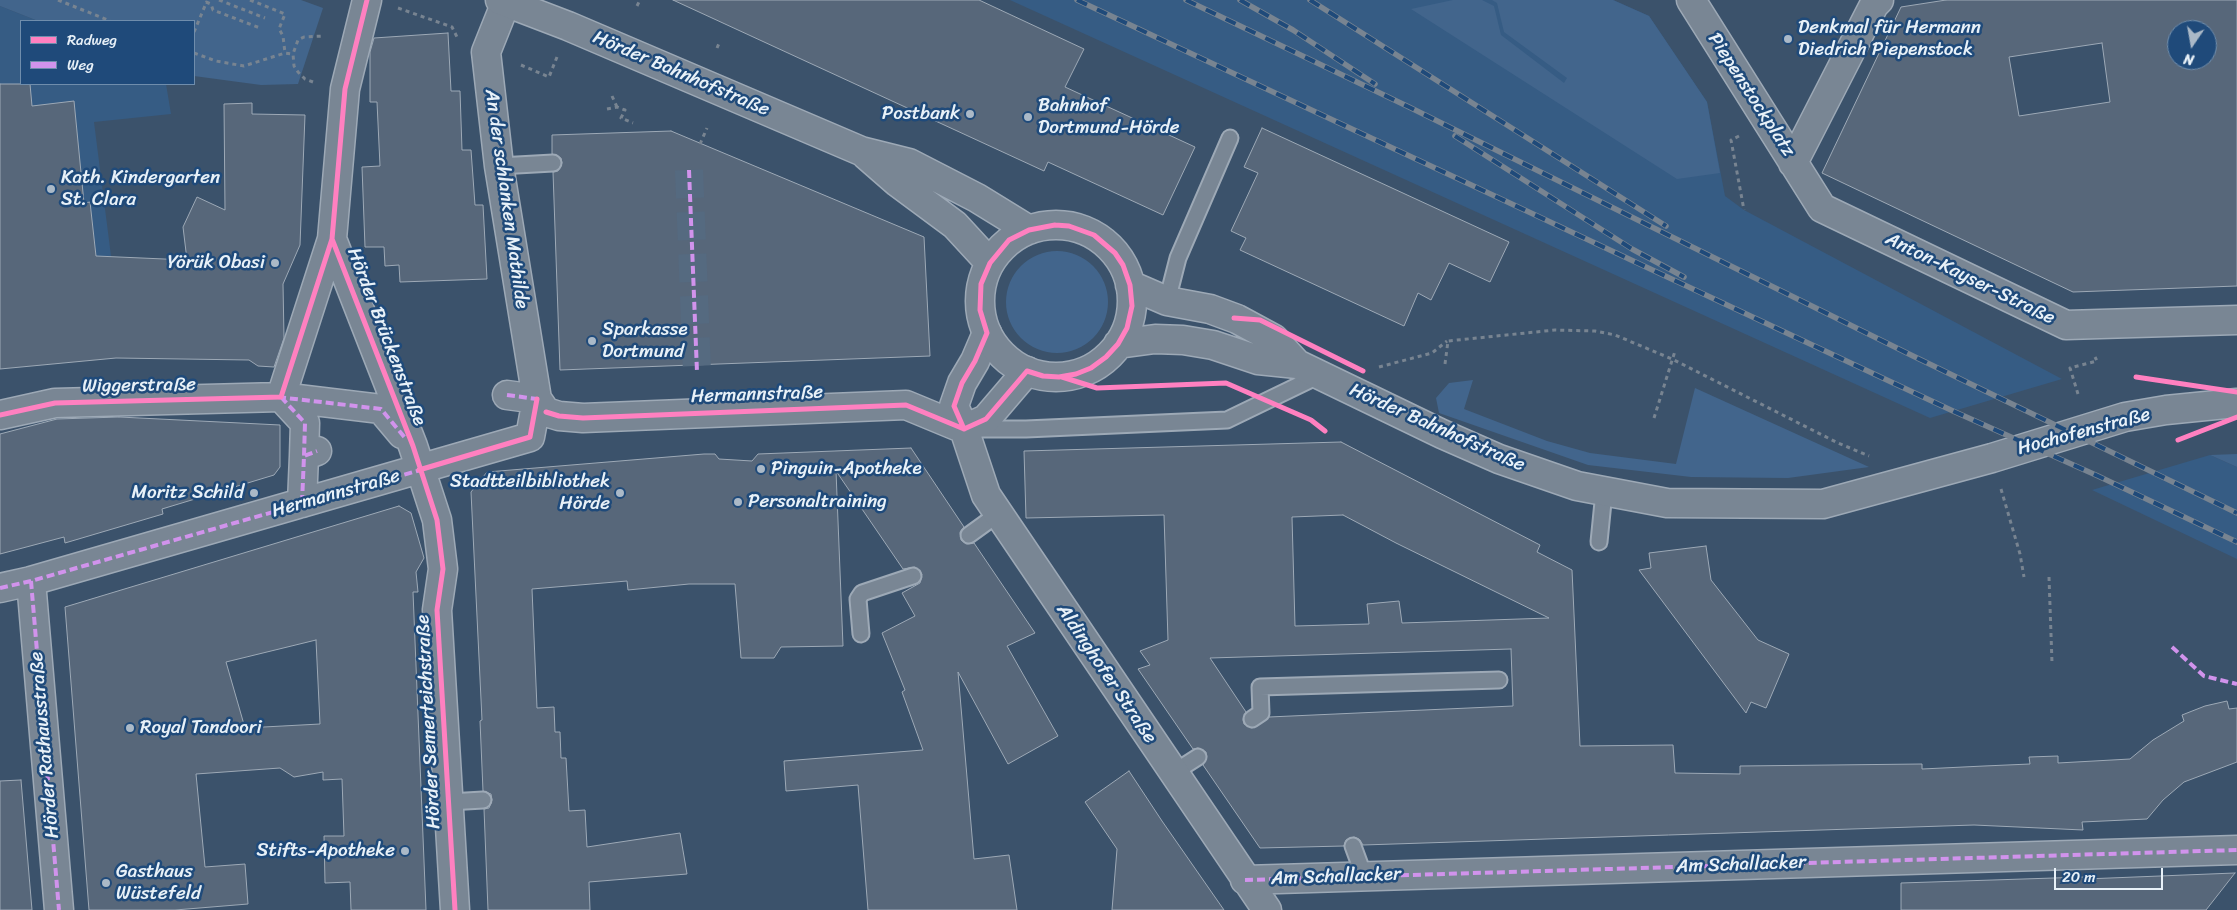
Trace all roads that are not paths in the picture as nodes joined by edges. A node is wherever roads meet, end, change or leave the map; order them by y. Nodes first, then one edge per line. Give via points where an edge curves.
1 (366, 0) edge
2 (1690, 0) edge
3 (1879, 0) edge
4 (503, 1) edge
5 (1230, 138) dead end
6 (861, 151) junction
7 (553, 163) dead end
8 (1793, 164) junction
9 (499, 166) junction
10 (1029, 230) junction
11 (332, 240) junction
12 (990, 263) junction
13 (1130, 285) junction
14 (1167, 302) junction
15 (2237, 320) edge
16 (987, 333) junction
17 (1118, 344) junction
18 (1309, 369) junction
19 (1027, 371) junction
20 (281, 396) junction
21 (507, 396) dead end
22 (537, 399) junction
23 (2237, 403) edge
24 (0, 415) edge
25 (964, 429) junction
26 (416, 458) junction
27 (1992, 458) joint
28 (1604, 492) junction
29 (302, 504) junction
30 (998, 514) junction
31 (969, 535) dead end
32 (1599, 542) dead end
33 (913, 576) dead end
34 (30, 581) junction
35 (0, 588) edge
36 (861, 634) dead end
37 (1499, 680) dead end
38 (1252, 719) dead end
39 (1198, 757) dead end
40 (1173, 773) junction
41 (483, 800) dead end
42 (449, 802) junction
43 (1354, 846) dead end
44 (2237, 850) edge
45 (1364, 876) junction
46 (1245, 880) junction
47 (60, 910) edge
48 (455, 910) edge
49 (1267, 910) edge

1 - 11 street, Hörder Brückenstraße via 342,115
2 - 8 street, Piepenstockplatz
3 - 8 street, Piepenstockplatz
4 - 6 street, Hörder Bahnhofstraße
4 - 9 street, An der schlanken Mathilde via 486,52
5 - 14 lane via 1178,258
6 - 10 street, Hörder Bahnhofstraße via 909,163 977,198
6 - 12 street, Hörder Bahnhofstraße via 955,225
7 - 9 lane
8 - 15 street, Anton-Kayser-Straße via 1822,208 2066,325
9 - 22 street, An der schlanken Mathilde
10 - 12 street via 1009,240
10 - 13 street via 1042,226 1069,226 1094,235 1115,253
11 - 20 street, Hörder Brückenstraße
11 - 26 street, Hörder Brückenstraße
12 - 16 street via 982,284 980,310
13 - 14 street, Hörder Bahnhofstraße
13 - 17 street via 1132,306 1127,328
14 - 18 street, Hörder Bahnhofstraße via 1210,309 1237,319 1274,338
16 - 19 street via 1004,356
16 - 25 street, Aldinghofer Straße via 954,406
17 - 18 street, Hörder Bahnhofstraße via 1155,339 1183,340 1213,345 1258,360
17 - 19 street via 1106,358 1076,374 1059,377
18 - 25 lane via 1228,420
18 - 28 street, Hörder Bahnhofstraße via 1499,459
19 - 25 street via 986,419
20 - 24 street, Wiggerstraße via 55,403
20 - 26 street, Hörder Brückenstraße via 381,409
20 - 29 street via 305,423 310,453
21 - 22 street
22 - 25 street, Hermannstraße via 546,412 583,418 906,405
22 - 26 street, Hermannstraße via 530,437
23 - 27 street, Hochofenstraße via 2124,417
25 - 30 street, Aldinghofer Straße via 986,495
26 - 29 street, Hermannstraße
26 - 42 street, Hörder Semerteichstraße via 437,520 443,569 437,610
27 - 28 street, Hörder Bahnhofstraße via 1823,504 1667,503
28 - 32 lane
29 - 34 street, Hermannstraße
30 - 31 lane
30 - 40 street, Aldinghofer Straße
33 - 36 lane via 862,594 858,599
34 - 35 street, Hermannstraße
34 - 47 street, Hörder Rathausstraße
37 - 38 lane via 1260,687 1261,713
39 - 40 lane
40 - 46 street, Aldinghofer Straße
41 - 42 lane
42 - 48 street, Hörder Semerteichstraße
43 - 45 lane
44 - 45 street, Am Schallacker
45 - 46 street, Am Schallacker
46 - 49 street, Aldinghofer Straße

